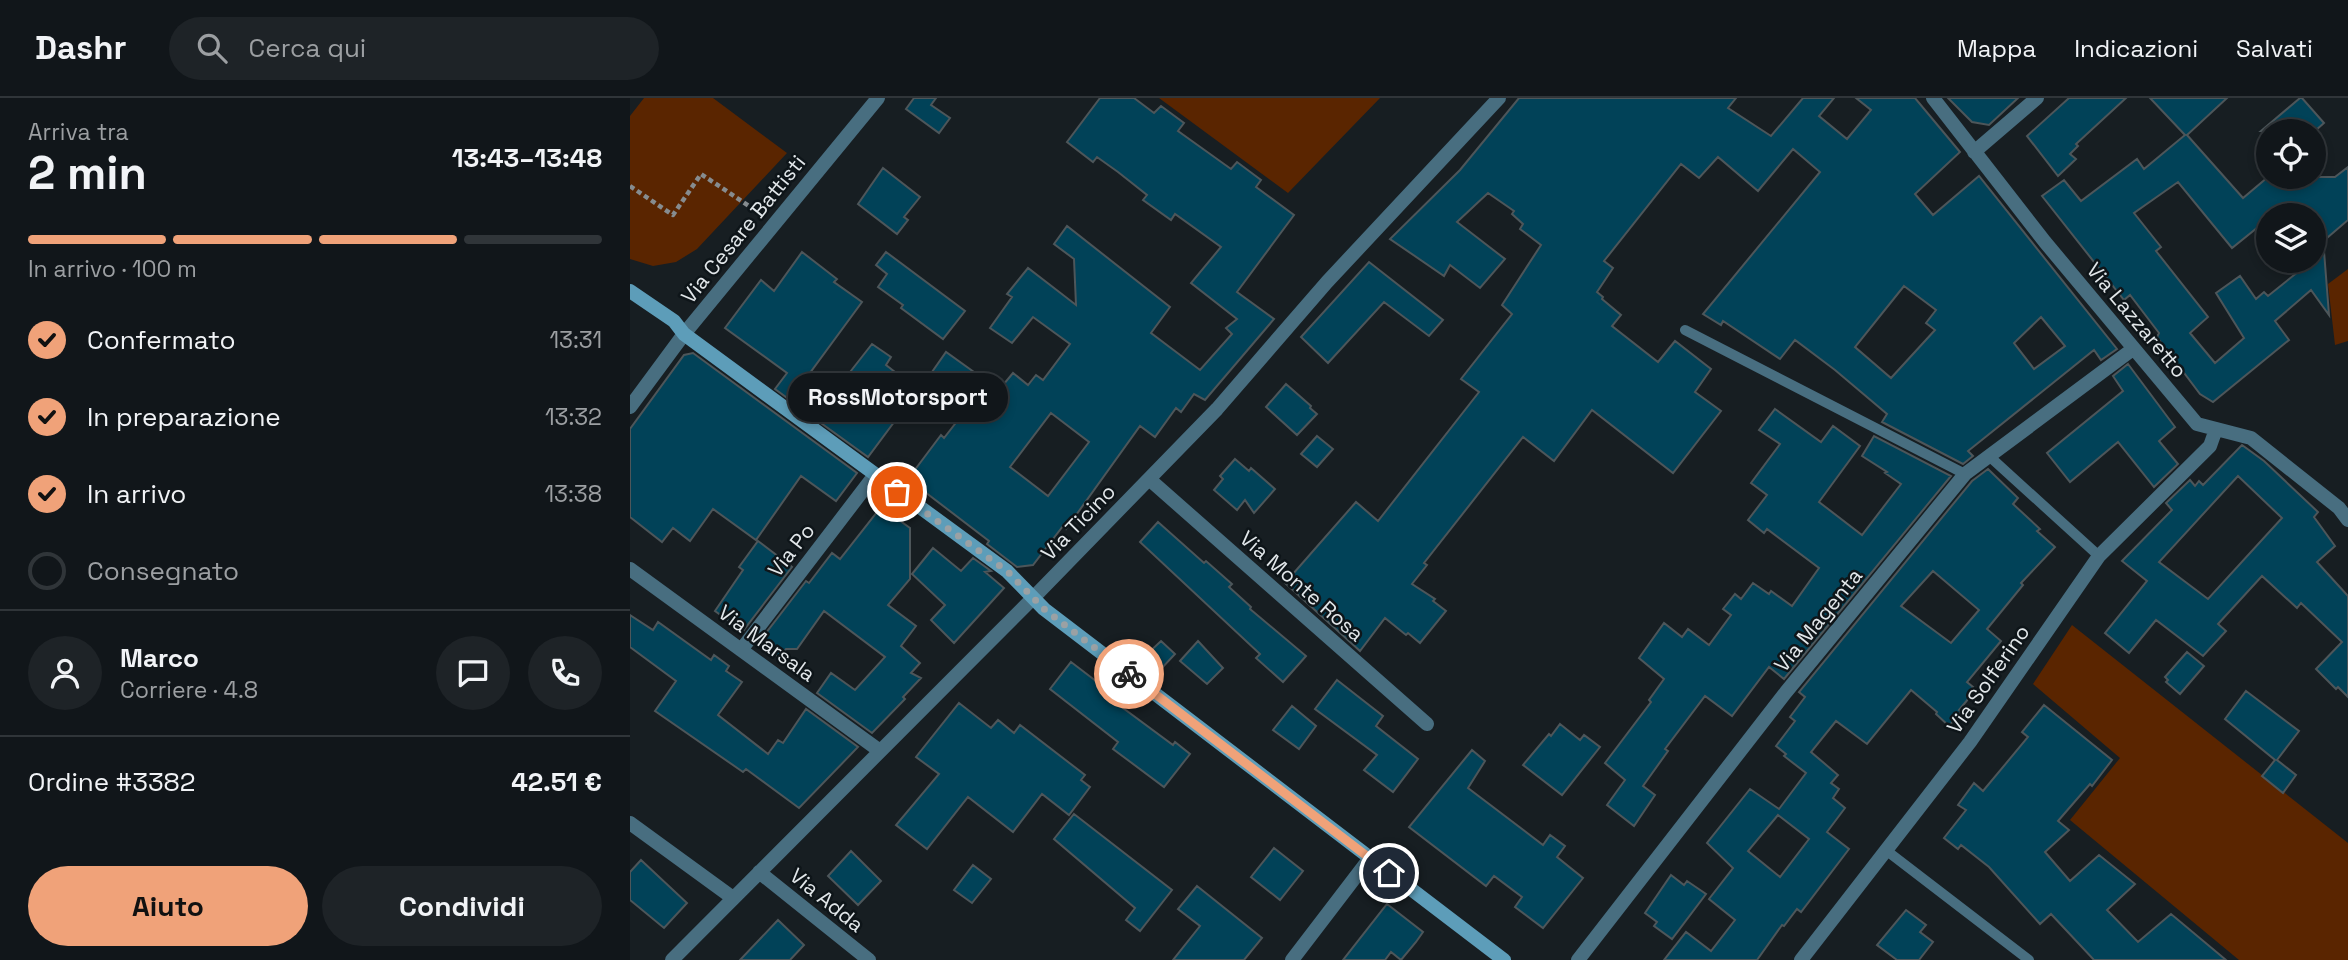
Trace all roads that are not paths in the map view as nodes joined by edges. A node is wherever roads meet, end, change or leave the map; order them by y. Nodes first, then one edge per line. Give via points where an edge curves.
1 (877, 98) edge
2 (1499, 98) edge
3 (1933, 98) edge
4 (2037, 98) edge
5 (1974, 152) junction
6 (630, 291) edge
7 (1685, 330) dead end
8 (684, 334) junction
9 (2133, 349) junction
10 (630, 407) edge
11 (2216, 429) junction
12 (1989, 456) junction
13 (1965, 474) junction
14 (874, 476) junction
15 (1149, 479) junction
16 (2348, 520) edge
17 (2099, 556) junction
18 (630, 569) edge
19 (1033, 597) junction
20 (741, 650) junction
21 (1427, 724) dead end
22 (880, 751) junction
23 (630, 823) edge
24 (1887, 851) junction
25 (1370, 858) junction
26 (759, 872) junction
27 (733, 898) junction
28 (672, 960) edge
29 (869, 960) edge
30 (1292, 960) edge
31 (1504, 960) edge
32 (1578, 960) edge
33 (1801, 960) edge
34 (2029, 960) edge

1 - 8 street, Via Cesare Battisti
2 - 15 street, Via Ticino
3 - 5 street, Via Lazzaretto
4 - 5 street
5 - 9 street, Via Lazzaretto
6 - 8 street, Via Cesare Battisti via 674,321
7 - 13 lane
8 - 10 street
8 - 14 street
9 - 11 street, Via Lazzaretto via 2197,424
9 - 12 street, Via Magenta
11 - 16 street, Via Lazzaretto via 2250,438
11 - 17 street, Via Solferino via 2210,446
12 - 13 street, Via Magenta
12 - 17 lane
13 - 32 street, Via Magenta via 1786,692
14 - 19 street via 1007,571
14 - 20 street, Via Po
15 - 19 street, Via Ticino
15 - 21 street, Via Monte Rosa
17 - 24 street, Via Solferino via 1970,742
18 - 20 street, Via Marsala
19 - 22 street, Via Ticino
19 - 25 street
20 - 22 street, Via Marsala
22 - 26 street, Via Ticino
23 - 27 street
24 - 33 street, Via Solferino
24 - 34 lane
25 - 30 street
25 - 31 street
26 - 27 street, Via Ticino
26 - 29 street, Via Adda
27 - 28 street, Via Ticino

